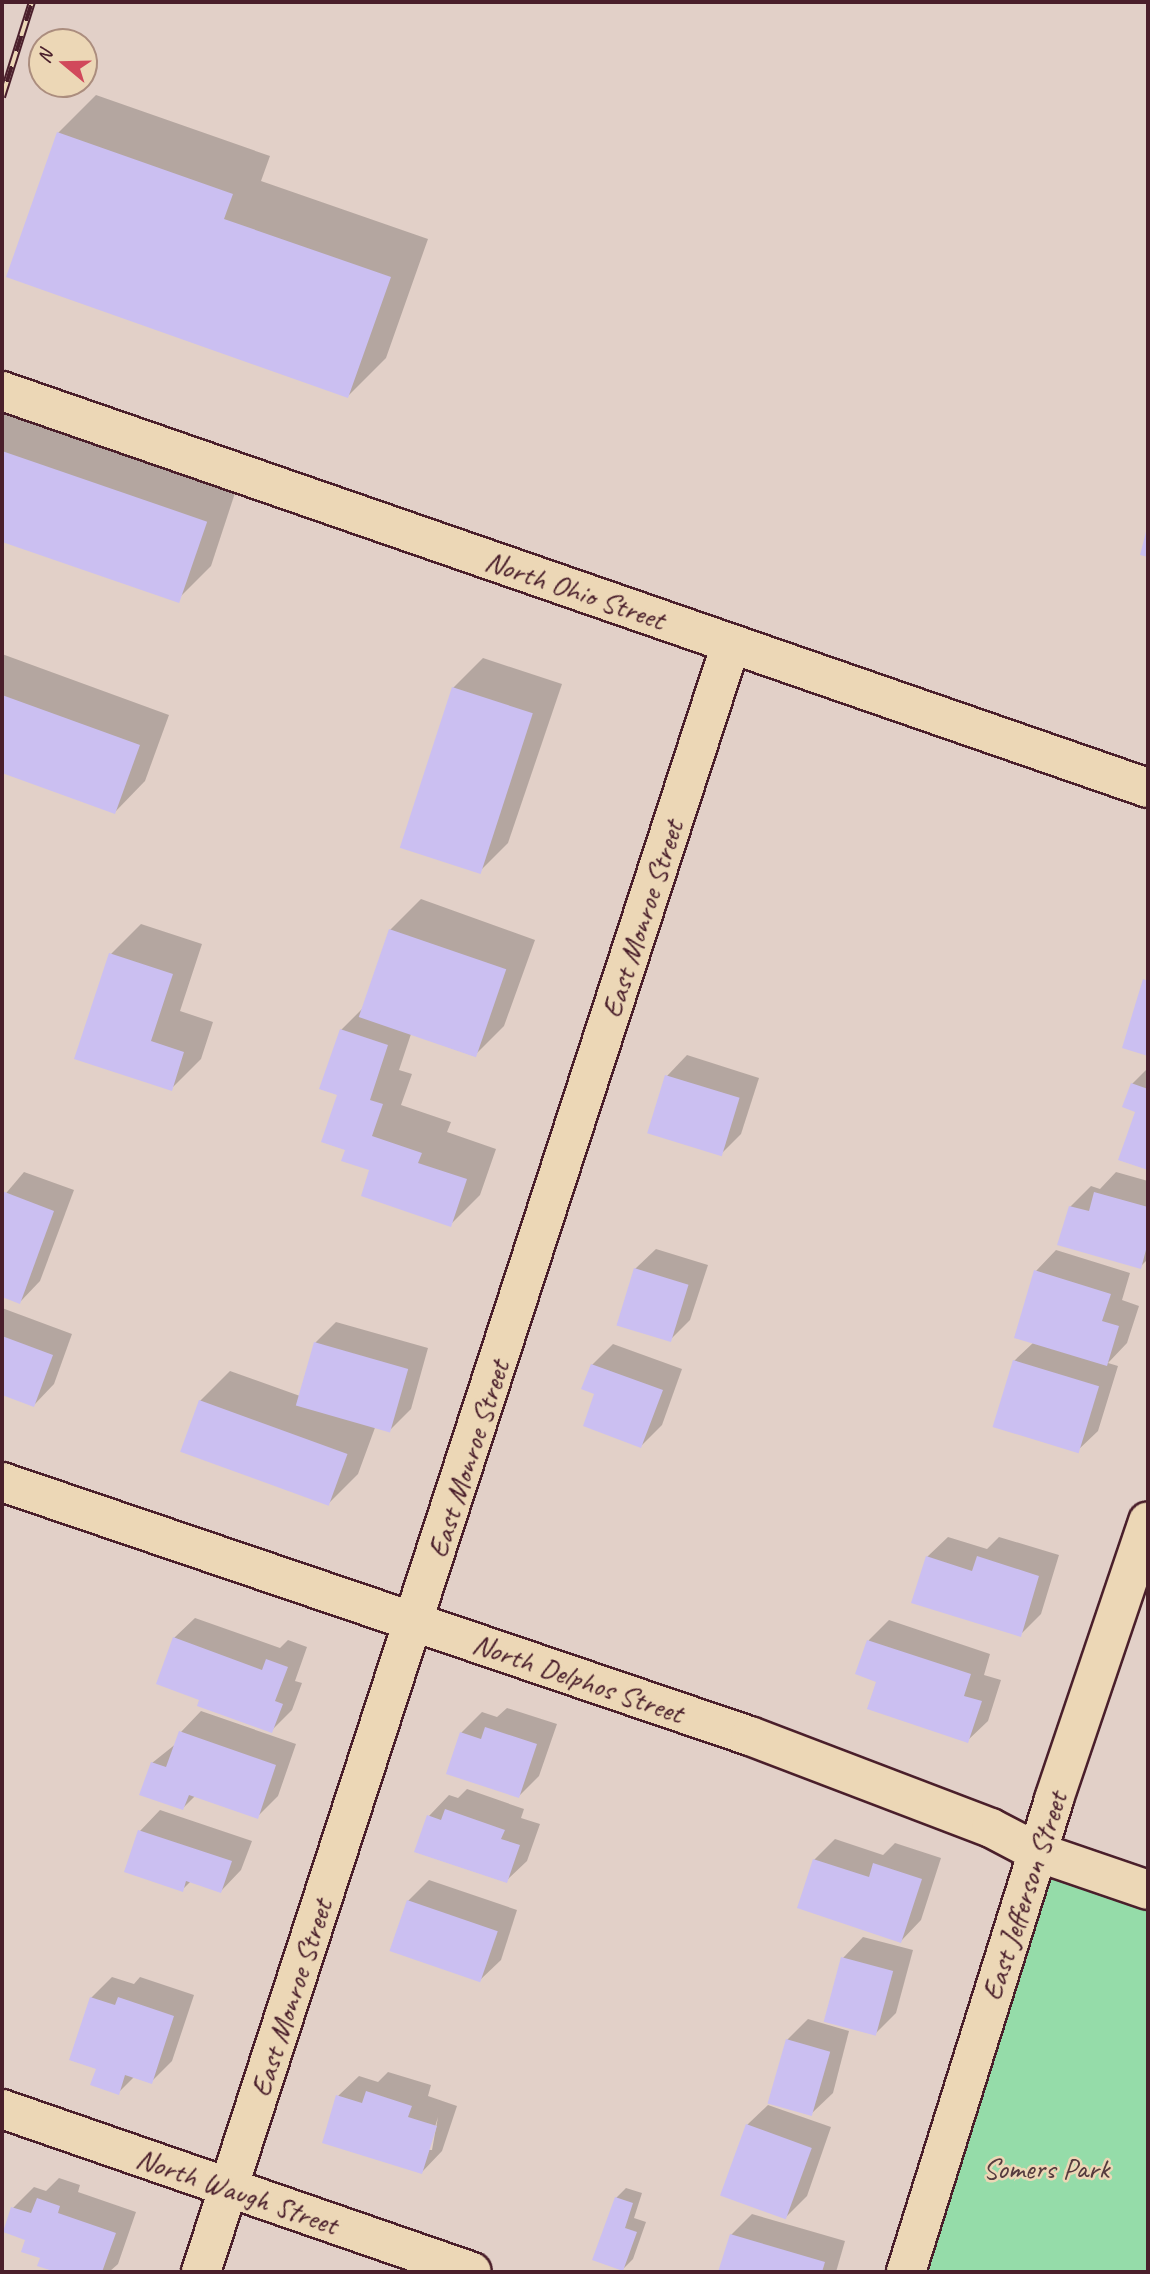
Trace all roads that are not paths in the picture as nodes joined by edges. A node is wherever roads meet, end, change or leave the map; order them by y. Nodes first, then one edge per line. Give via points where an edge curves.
1 (2, 391) edge
2 (732, 644) junction
3 (1148, 788) edge
4 (2, 1482) edge
5 (1148, 1521) edge
6 (415, 1622) junction
7 (1037, 1852) junction
8 (1148, 1890) edge
9 (2, 2109) edge
10 (228, 2187) junction
11 (201, 2272) edge
12 (472, 2272) edge
13 (906, 2272) edge

1 - 2 street, North Ohio Street
2 - 3 street, North Ohio Street
2 - 6 street, East Monroe Street
4 - 6 street, North Delphos Street
5 - 7 street, East Jefferson Street
6 - 7 street, North Delphos Street via 750,1736 991,1828
6 - 10 street, East Monroe Street
7 - 8 street, North Delphos Street
7 - 13 street, East Jefferson Street
9 - 10 street, North Waugh Street
10 - 11 street, East Monroe Street
10 - 12 street, North Waugh Street

